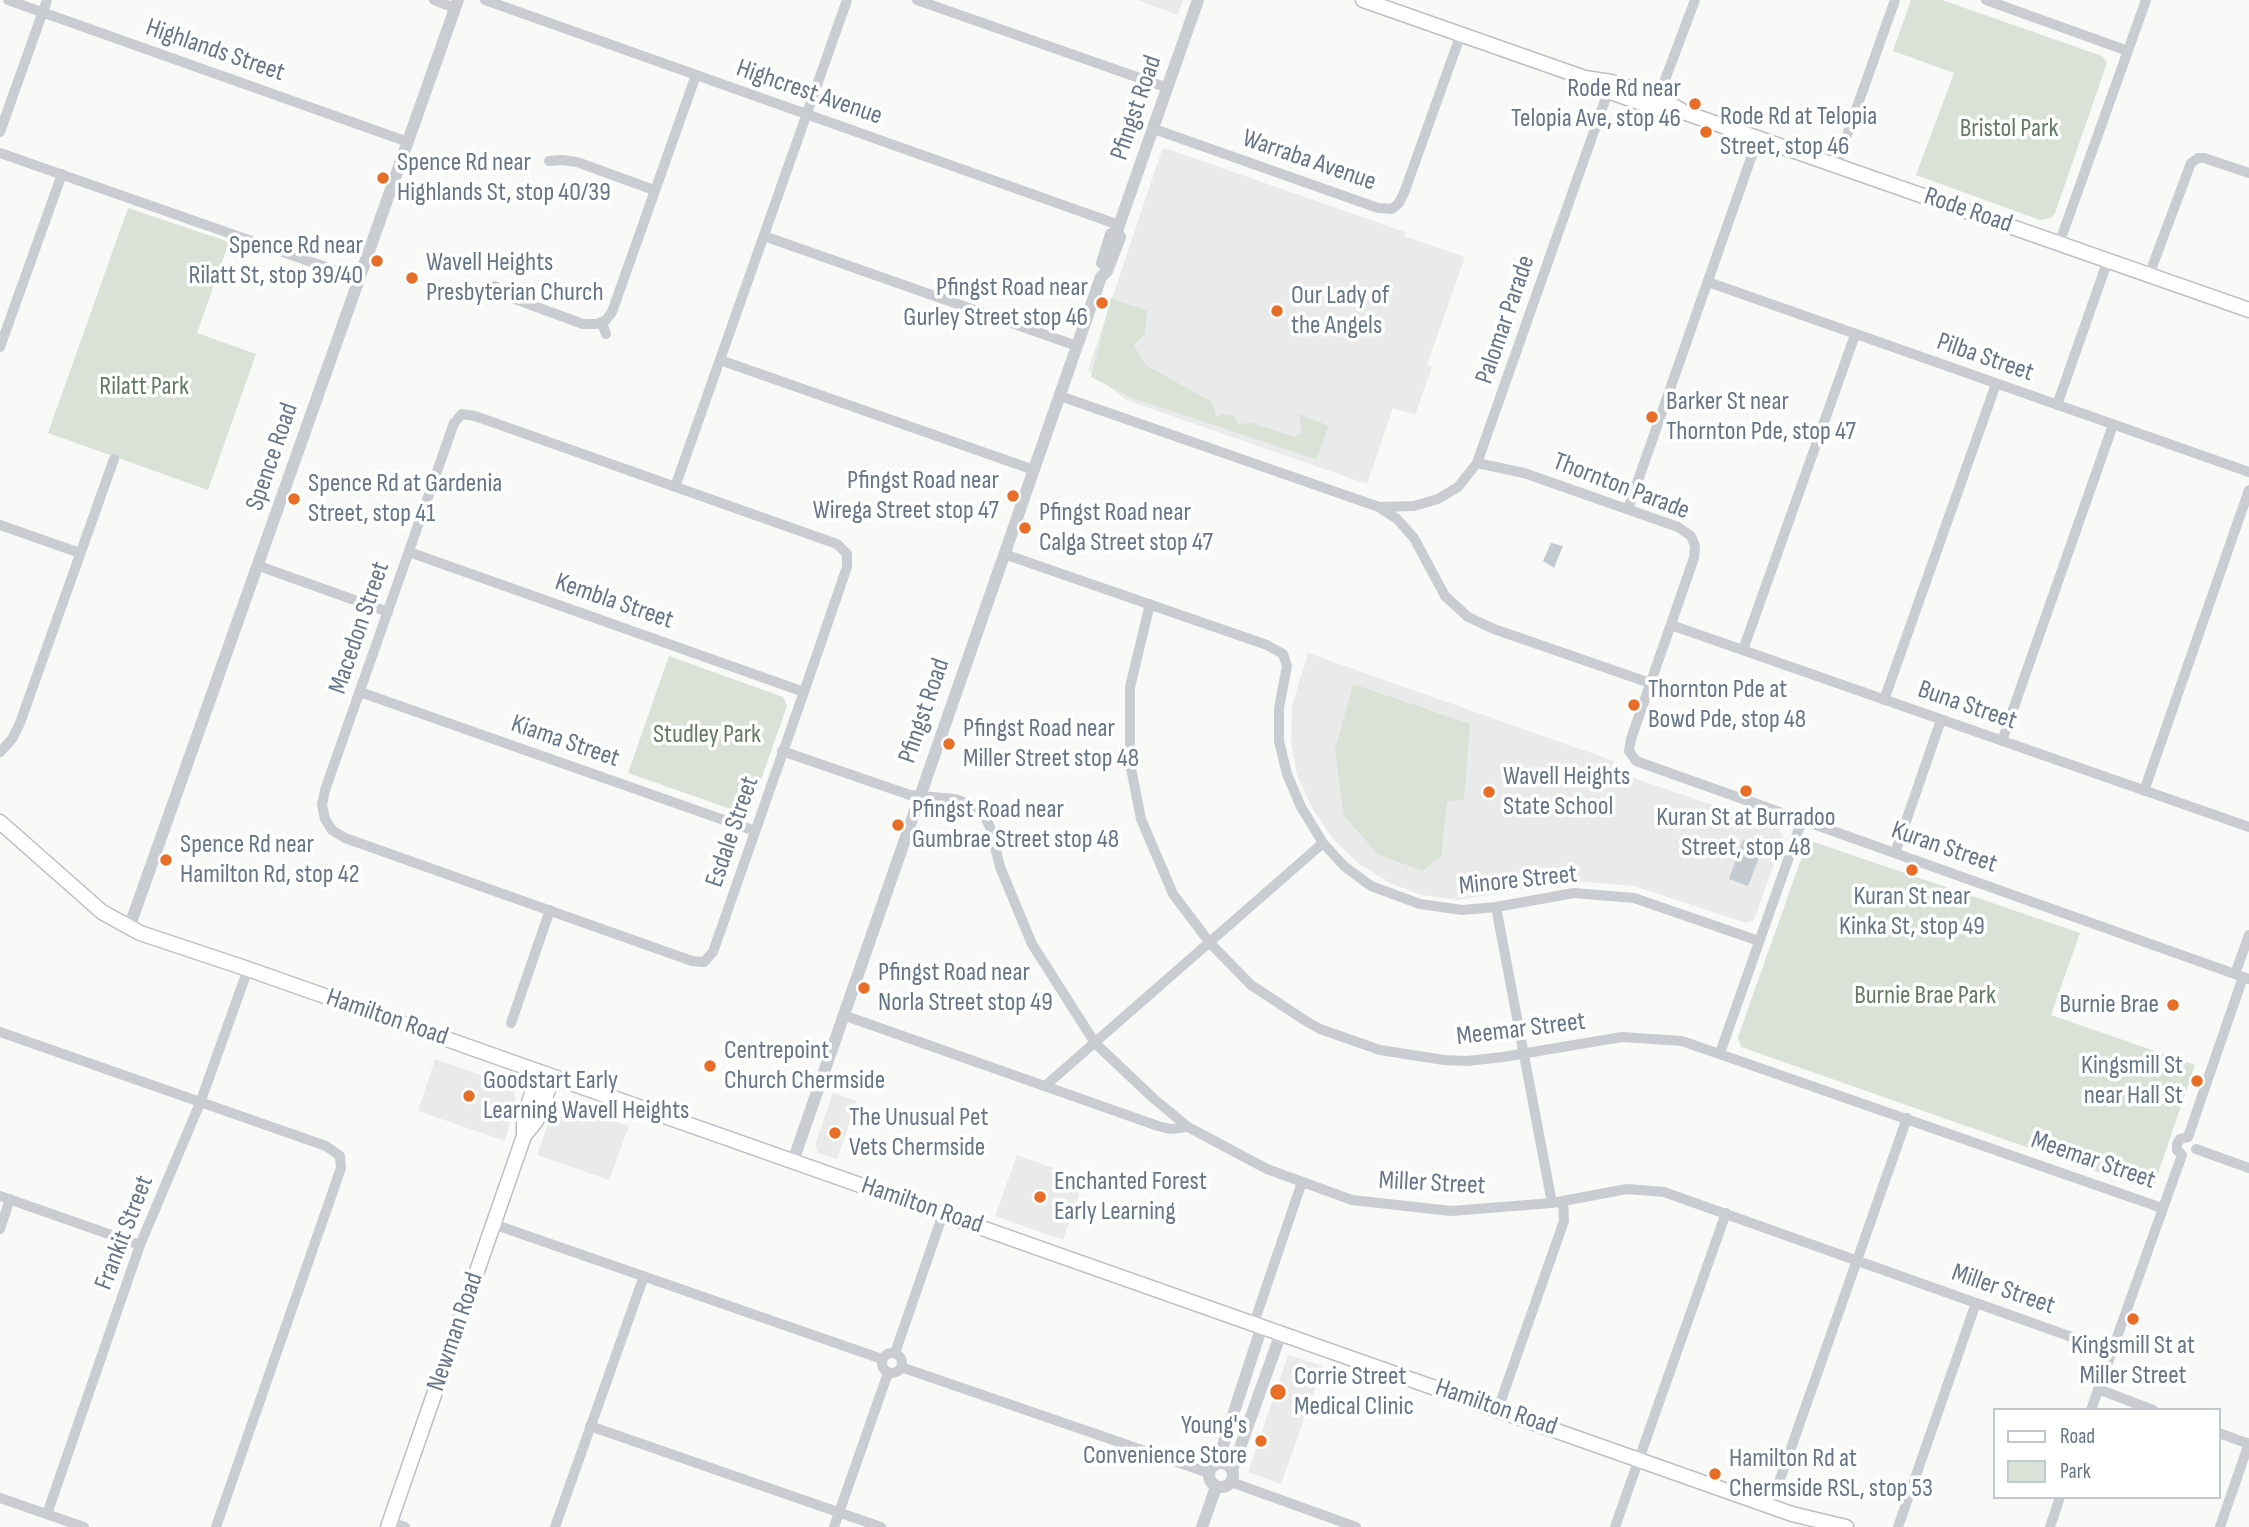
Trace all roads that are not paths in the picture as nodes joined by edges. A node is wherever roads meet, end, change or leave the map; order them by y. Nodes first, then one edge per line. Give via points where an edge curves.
1 (8, 0) edge
2 (47, 0) edge
3 (434, 0) edge
4 (485, 0) edge
5 (847, 0) edge
6 (917, 0) edge
7 (1198, 0) edge
8 (1363, 0) edge
9 (1695, 0) edge
10 (1895, 0) edge
11 (1986, 0) edge
12 (2146, 0) edge
13 (457, 4) edge
14 (43, 13) junction
15 (1461, 34) junction
16 (2127, 51) junction
17 (696, 75) junction
18 (1609, 86) junction
19 (1168, 88) junction
20 (1657, 103) junction
21 (807, 114) junction
22 (1154, 129) junction
23 (0, 132) edge
24 (1758, 138) junction
25 (408, 142) junction
26 (0, 153) edge
27 (549, 161) dead end
28 (1836, 166) junction
29 (2249, 173) edge
30 (62, 174) junction
31 (654, 190) junction
32 (1118, 228) junction
33 (764, 236) junction
34 (2059, 244) junction
35 (2108, 260) junction
36 (2149, 275) junction
37 (360, 279) junction
38 (1708, 282) junction
39 (495, 286) dead end
40 (2249, 310) edge
41 (602, 323) junction
42 (606, 334) dead end
43 (1855, 335) junction
44 (1077, 346) junction
45 (0, 347) edge
46 (720, 360) junction
47 (1996, 384) junction
48 (1060, 396) junction
49 (2057, 405) junction
50 (2113, 425) junction
51 (114, 459) dead end
52 (1477, 463) junction
53 (1034, 470) junction
54 (2249, 472) edge
55 (676, 487) junction
56 (2249, 490) edge
57 (1379, 507) junction
58 (1628, 509) junction
59 (0, 525) edge
60 (409, 552) junction
61 (80, 553) junction
62 (1004, 554) junction
63 (259, 566) junction
64 (1150, 604) junction
65 (388, 612) junction
66 (1671, 625) junction
67 (1743, 650) junction
68 (1650, 683) junction
69 (360, 692) junction
70 (804, 692) junction
71 (1884, 700) junction
72 (1941, 720) junction
73 (2003, 741) junction
74 (782, 751) junction
75 (0, 752) edge
76 (1630, 753) joint
77 (2144, 791) junction
78 (919, 796) junction
79 (1802, 820) junction
80 (0, 822) edge
81 (2249, 827) edge
82 (755, 831) junction
83 (1323, 843) junction
84 (1895, 853) junction
85 (1496, 907) junction
86 (550, 910) junction
87 (129, 928) junction
88 (2249, 935) edge
89 (1759, 941) junction
90 (1210, 943) junction
91 (248, 969) junction
92 (2243, 976) edge
93 (843, 1015) junction
94 (511, 1023) dead end
95 (0, 1032) edge
96 (1095, 1043) junction
97 (1720, 1053) junction
98 (1524, 1054) junction
99 (546, 1074) junction
100 (1045, 1086) junction
101 (201, 1103) junction
102 (1907, 1118) junction
103 (1188, 1127) junction
104 (2188, 1137) junction
105 (2196, 1149) junction
106 (2182, 1155) junction
107 (793, 1161) junction
108 (2249, 1168) edge
109 (1302, 1182) junction
110 (5, 1198) edge
111 (1557, 1202) junction
112 (2162, 1208) junction
113 (1726, 1213) junction
114 (943, 1214) junction
115 (493, 1224) junction
116 (0, 1229) edge
117 (140, 1245) junction
118 (1856, 1261) junction
119 (644, 1276) junction
120 (1976, 1303) junction
121 (1258, 1325) junction
122 (1281, 1333) junction
123 (2111, 1351) junction
124 (895, 1353) junction
125 (882, 1359) junction
126 (901, 1367) junction
127 (888, 1373) junction
128 (2098, 1389) junction
129 (2092, 1408) edge
130 (2149, 1408) edge
131 (1498, 1409) junction
132 (590, 1426) junction
133 (2221, 1434) edge
134 (2249, 1443) edge
135 (1639, 1459) junction
136 (1213, 1468) junction
137 (1231, 1476) junction
138 (1216, 1487) junction
139 (0, 1498) edge
140 (2059, 1499) edge
141 (1770, 1505) junction
142 (839, 1513) junction
143 (47, 1514) junction
144 (1792, 1514) junction
145 (389, 1524) edge
146 (84, 1527) edge
147 (216, 1527) edge
148 (405, 1527) edge
149 (555, 1527) edge
150 (834, 1527) edge
151 (881, 1527) edge
152 (1202, 1527) edge
153 (1356, 1527) edge
154 (1615, 1527) edge
155 (1813, 1527) edge
156 (1846, 1527) edge
157 (1898, 1527) edge
158 (2050, 1527) edge
159 (2220, 1527) edge

1 - 14 street, Highlands Street
2 - 14 street
3 - 13 street
4 - 17 street, Highcrest Avenue
5 - 21 street
6 - 19 street
7 - 19 street, Pfingst Road
8 - 15 main road, Rode Road
9 - 20 street
10 - 28 street
11 - 16 street
12 - 16 street
13 - 25 street, Spence Road
14 - 23 street
14 - 25 street, Highlands Street
15 - 18 main road, Rode Road
15 - 22 street, Warraba Avenue via 1404,193 1392,209 1378,208
16 - 34 street
17 - 21 street, Highcrest Avenue
17 - 31 street
18 - 20 main road, Rode Road
18 - 52 street, Palomar Parade
19 - 22 street, Pfingst Road
20 - 24 main road, Rode Road
21 - 32 street, Highcrest Avenue
21 - 33 street
22 - 32 street, Pfingst Road
24 - 28 main road, Rode Road
24 - 38 street
25 - 37 street, Spence Road
26 - 30 street
27 - 31 street via 577,162
28 - 34 main road, Rode Road
29 - 36 street via 2204,158 2191,163
30 - 37 street
30 - 45 street
31 - 41 street via 612,312
32 - 44 street, Pfingst Road via 1111,234
33 - 44 street
33 - 46 street
34 - 35 main road, Rode Road
35 - 36 main road, Rode Road
35 - 49 street
36 - 40 main road, Rode Road
37 - 63 street, Spence Road
38 - 43 street, Pilba Street
38 - 58 street
39 - 41 street via 512,298 583,324
41 - 42 street
43 - 47 street, Pilba Street
43 - 67 street
44 - 48 street, Pfingst Road
46 - 53 street
46 - 55 street
47 - 49 street, Pilba Street
47 - 71 street
48 - 53 street, Pfingst Road
48 - 57 street
49 - 50 street, Pilba Street
50 - 54 street, Pilba Street
50 - 73 street
51 - 61 street
52 - 57 street, Palomar Parade via 1458,487 1438,499 1414,506
52 - 58 street, Thornton Parade via 1524,473
53 - 62 street, Pfingst Road
55 - 60 street, Macedon Street via 462,414 454,423
55 - 70 street, Esdale Street via 838,544 847,554 847,567
56 - 77 street
57 - 68 street via 1414,538 1445,596 1468,617
58 - 66 street, Thornton Parade via 1683,529 1693,541 1694,558
59 - 61 street
60 - 65 street, Macedon Street
60 - 70 street, Kembla Street
61 - 75 street via 20,723
62 - 64 street
62 - 78 street, Pfingst Road
63 - 65 street
63 - 87 street, Spence Road
64 - 83 street, Minore Street via 1274,648 1285,657 1279,741 1296,796
64 - 90 street, Meemar Street via 1130,687 1129,741 1136,795 1141,820 1173,894
65 - 69 street, Macedon Street
66 - 67 street, Buna Street
66 - 68 street, Thornton Parade
67 - 71 street, Buna Street
68 - 76 street, Thornton Parade
69 - 82 street, Kiama Street
69 - 86 street, Macedon Street via 323,798 325,819 332,830
70 - 74 street, Esdale Street
71 - 72 street, Buna Street
72 - 73 street, Buna Street
72 - 84 street
73 - 77 street, Buna Street
74 - 78 street, Miller Street
74 - 82 street, Esdale Street
76 - 79 street, Kuran Street via 1641,764
77 - 81 street, Buna Street
78 - 93 street, Pfingst Road
78 - 96 street, Miller Street via 962,800 983,814 1032,944
79 - 84 street, Kuran Street
79 - 89 street
80 - 87 main road, Hamilton Road via 95,906
82 - 86 street, Esdale Street via 713,952 704,962
83 - 85 street, Minore Street via 1354,874 1385,892 1437,907
83 - 90 street
84 - 92 street, Kuran Street
85 - 89 street, Minore Street via 1574,893 1634,898
85 - 98 street
86 - 94 street
87 - 91 main road, Hamilton Road
88 - 92 street
89 - 97 street
90 - 96 street
90 - 98 street, Meemar Street via 1266,997 1320,1029 1345,1038 1380,1050 1444,1060
91 - 99 main road, Hamilton Road
91 - 101 street, Frankit Street
92 - 104 street
93 - 100 street
93 - 107 street, Pfingst Road
95 - 101 street
96 - 100 street
96 - 103 street, Miller Street
97 - 98 street, Meemar Street via 1682,1041 1622,1037
97 - 102 street, Meemar Street
98 - 111 street
99 - 107 main road, Hamilton Road
99 - 115 main road, Newman Road via 536,1121 524,1136
100 - 103 street via 1163,1128
101 - 117 street, Frankit Street
101 - 147 street via 326,1146 340,1156 341,1163
102 - 112 street, Meemar Street
102 - 118 street
103 - 109 street, Miller Street via 1246,1159
104 - 105 street
104 - 106 street via 2177,1144
105 - 106 street
105 - 108 street
106 - 112 street
107 - 114 main road, Hamilton Road
109 - 111 street, Miller Street via 1352,1200 1435,1210
109 - 121 street
110 - 116 street
110 - 117 street
111 - 113 street, Miller Street via 1635,1189 1664,1192
111 - 131 street via 1564,1221
112 - 123 street
113 - 118 street, Miller Street
113 - 135 street
114 - 121 main road, Hamilton Road
114 - 124 street
115 - 119 street
115 - 145 main road, Newman Road
117 - 143 street, Frankit Street
118 - 120 street, Miller Street
118 - 141 street
119 - 125 street
119 - 132 street
120 - 123 street, Miller Street
120 - 157 street
121 - 122 main road, Hamilton Road
121 - 136 street
122 - 131 main road, Hamilton Road
122 - 137 street
123 - 128 street
124 - 125 street
124 - 126 street via 902,1360
125 - 127 street
126 - 127 street
126 - 136 street
127 - 142 street
128 - 129 street
128 - 130 street
131 - 135 main road, Hamilton Road
132 - 142 street
132 - 149 street
133 - 134 street
134 - 159 street
135 - 141 main road, Hamilton Road
135 - 154 street
136 - 137 street via 1224,1464
136 - 138 street via 1210,1481
137 - 138 street via 1224,1487
137 - 153 street
138 - 152 street
139 - 143 street
140 - 158 street
141 - 144 main road, Hamilton Road
142 - 150 street
142 - 151 street
143 - 146 street
144 - 155 main road, Hamilton Road
144 - 156 main road, Hamilton Road
145 - 148 street

